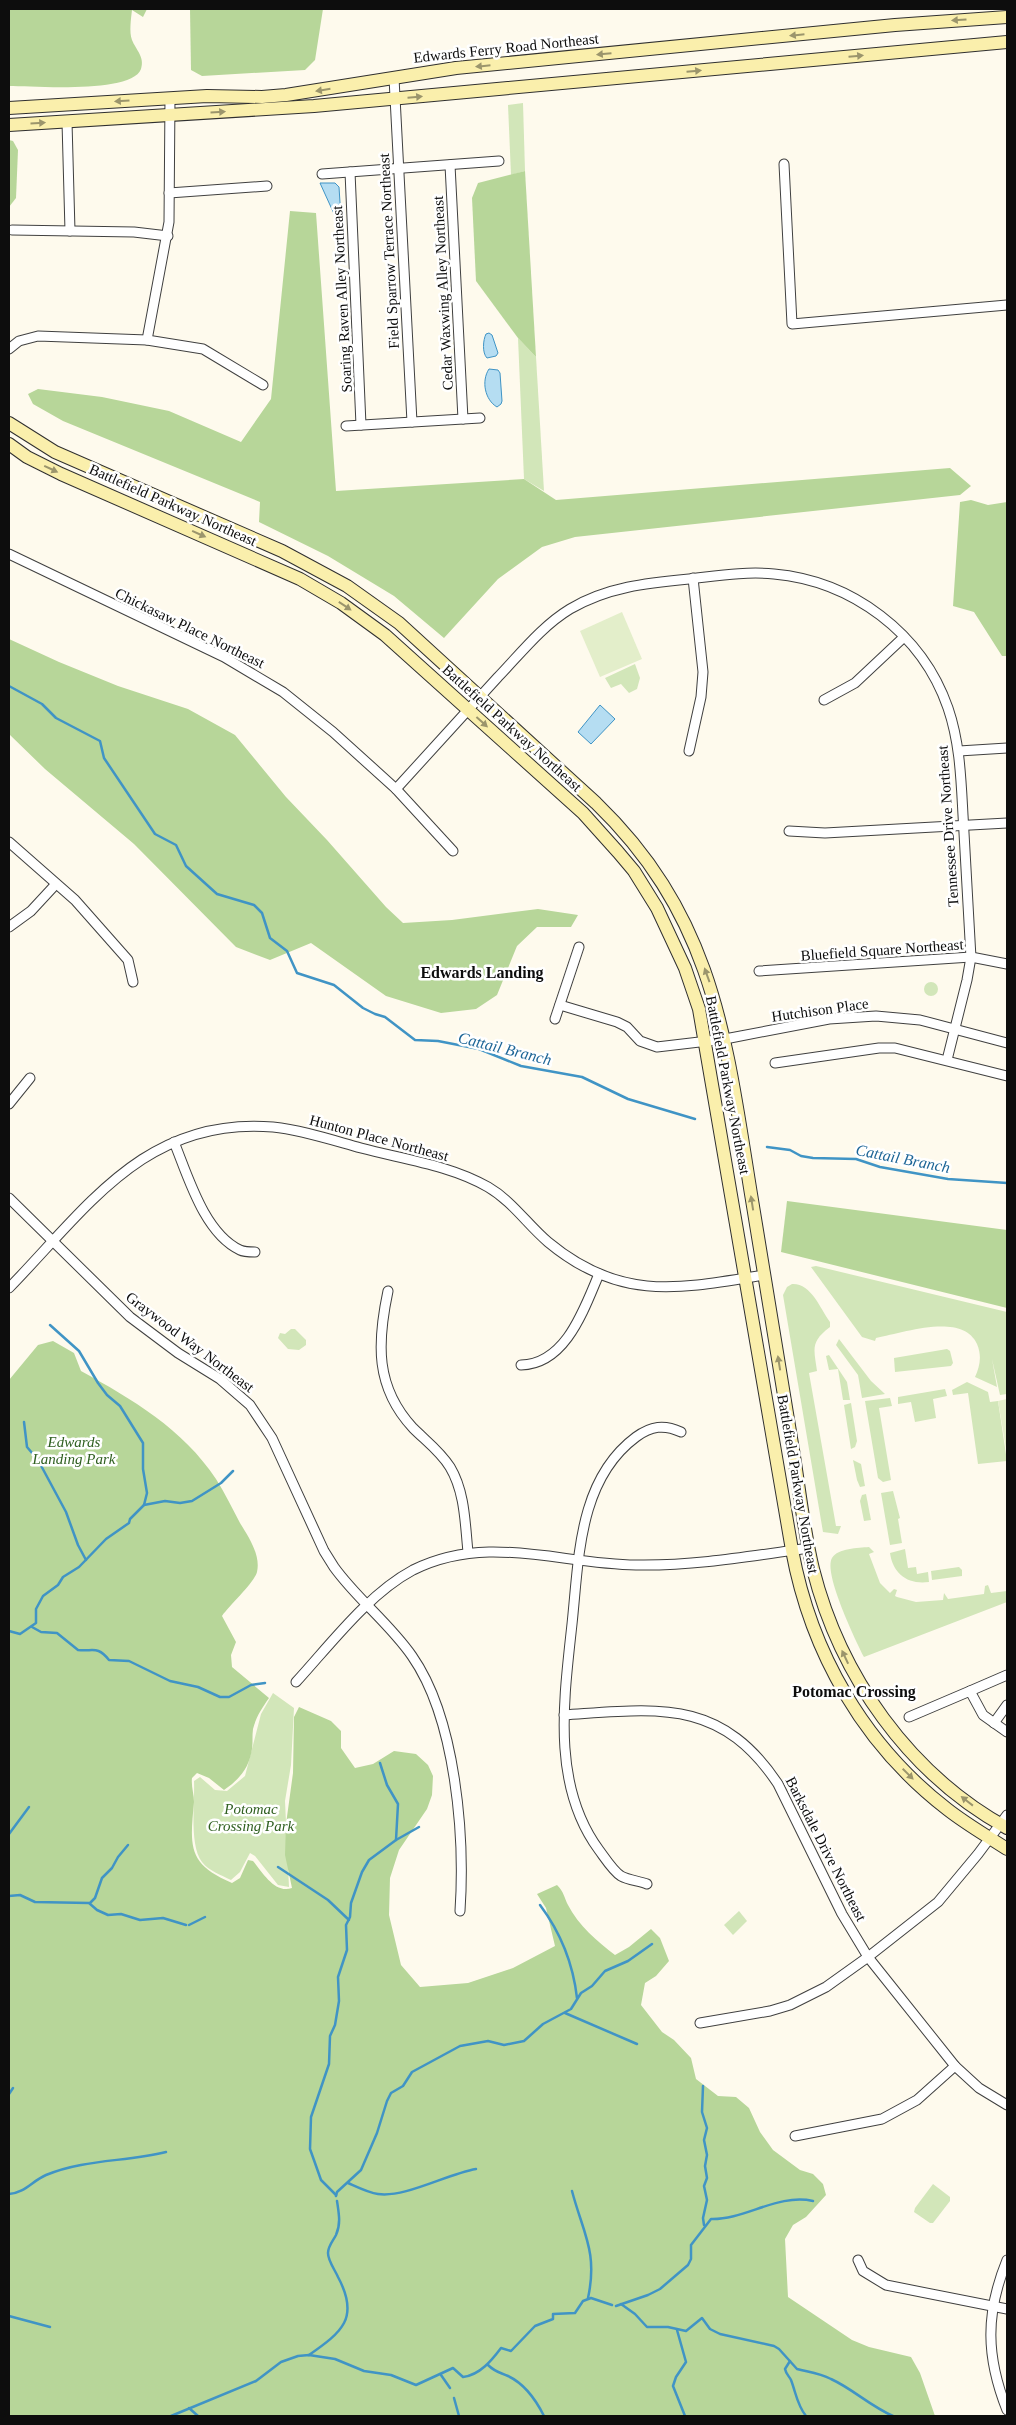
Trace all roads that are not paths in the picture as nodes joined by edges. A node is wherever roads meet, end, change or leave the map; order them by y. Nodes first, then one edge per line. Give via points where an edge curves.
1 (1007, 17) edge
2 (1007, 42) edge
3 (394, 78) junction
4 (170, 98) junction
5 (396, 98) junction
6 (9, 108) edge
7 (170, 115) junction
8 (66, 122) junction
9 (9, 125) edge
10 (499, 161) dead end
11 (784, 164) dead end
12 (450, 165) junction
13 (399, 168) junction
14 (350, 172) junction
15 (322, 174) dead end
16 (268, 186) dead end
17 (170, 193) junction
18 (12, 230) dead end
19 (70, 231) junction
20 (168, 236) junction
21 (1007, 305) edge
22 (147, 340) junction
23 (9, 349) edge
24 (263, 385) dead end
25 (480, 418) dead end
26 (463, 419) junction
27 (412, 422) junction
28 (9, 423) edge
29 (361, 425) junction
30 (346, 426) dead end
31 (9, 444) edge
32 (9, 554) edge
33 (693, 578) junction
34 (904, 637) junction
35 (480, 697) junction
36 (824, 700) dead end
37 (468, 710) junction
38 (1007, 748) edge
39 (689, 751) dead end
40 (959, 751) junction
41 (396, 789) junction
42 (1007, 823) edge
43 (964, 826) junction
44 (789, 831) dead end
45 (9, 842) edge
46 (452, 851) dead end
47 (56, 884) junction
48 (9, 927) edge
49 (579, 947) dead end
50 (971, 958) junction
51 (1007, 964) edge
52 (759, 972) dead end
53 (134, 982) dead end
54 (560, 1005) junction
55 (555, 1019) dead end
56 (955, 1029) junction
57 (725, 1038) junction
58 (706, 1041) junction
59 (1007, 1043) edge
60 (947, 1060) junction
61 (776, 1063) dead end
62 (1007, 1076) edge
63 (30, 1078) dead end
64 (9, 1104) edge
65 (174, 1142) junction
66 (9, 1198) edge
67 (54, 1242) junction
68 (255, 1252) dead end
69 (599, 1274) junction
70 (764, 1275) junction
71 (746, 1278) junction
72 (9, 1288) edge
73 (388, 1292) dead end
74 (521, 1365) dead end
75 (681, 1432) dead end
76 (809, 1548) junction
77 (792, 1550) junction
78 (468, 1552) junction
79 (579, 1561) junction
80 (367, 1605) junction
81 (1007, 1675) edge
82 (296, 1682) dead end
83 (970, 1692) junction
84 (1007, 1705) edge
85 (564, 1714) junction
86 (909, 1717) dead end
87 (994, 1723) junction
88 (1007, 1732) edge
89 (1005, 1822) edge
90 (990, 1838) junction
91 (1007, 1849) edge
92 (647, 1884) dead end
93 (460, 1911) dead end
94 (868, 1957) junction
95 (700, 2022) dead end
96 (954, 2066) junction
97 (1007, 2105) edge
98 (795, 2136) dead end
99 (858, 2260) dead end
100 (1007, 2260) edge
101 (993, 2306) junction
102 (1007, 2309) edge
103 (1007, 2410) edge

1 -> 3 main road, Edwards Ferry Road Northeast via 513,62
5 -> 2 main road
3 -> 4 main road, Edwards Ferry Road Northeast via 286,95
3 - 5 street, Field Sparrow Terrace Northeast
4 -> 6 main road, Edwards Ferry Road Northeast
4 - 7 street
7 -> 5 main road
5 - 13 street, Field Sparrow Terrace Northeast
7 - 8 main road
7 - 17 street
9 -> 8 main road
8 - 19 street
10 - 12 street
11 - 21 street via 792,324
12 - 13 street
12 - 26 street, Cedar Waxwing Alley Northeast
13 - 14 street
13 - 27 street, Field Sparrow Terrace Northeast
14 - 15 street
14 - 29 street, Soaring Raven Alley Northeast
16 - 17 street
17 - 20 street
18 - 19 street
19 - 20 street
20 - 22 street
22 - 23 street via 38,336 19,341
22 - 24 street via 203,349
25 - 26 street
26 - 27 street
27 - 29 street
28 - 35 main road, Battlefield Parkway Northeast via 55,452 282,551 347,586 399,623
29 - 30 street
31 -> 37 main road, Battlefield Parkway Northeast via 61,474 268,564 321,591 385,635
32 - 41 street, Chickasaw Place Northeast via 255,674 308,711
33 - 34 street, Tennessee Drive Northeast via 770,574 829,585 866,605
33 - 35 street, Tennessee Drive Northeast via 624,586 570,609 538,634
33 - 39 street via 703,672
34 - 36 street via 855,683
34 - 40 street, Tennessee Drive Northeast via 918,651 940,687
35 - 37 street, Tennessee Drive Northeast
57 -> 35 main road, Battlefield Parkway Northeast via 699,953 676,905 646,858 616,822
37 - 41 street, Tennessee Drive Northeast
37 -> 58 main road, Battlefield Parkway Northeast via 583,813 634,871 657,908 685,968
38 - 40 street
40 - 43 street, Tennessee Drive Northeast
41 - 46 street, Chickasaw Place Northeast
42 - 43 street
43 - 44 street via 824,833
43 - 50 street, Tennessee Drive Northeast
45 - 47 street
47 - 48 street via 31,911
47 - 53 street via 75,900 128,960
49 - 54 street
50 - 51 street, Bluefield Square Northeast
50 - 52 street, Bluefield Square Northeast
50 - 56 street, Tennessee Drive Northeast
54 - 55 street
54 - 58 street, Hutchison Place via 617,1022 640,1041 657,1047
56 - 57 street, Hutchison Place via 897,1017 852,1016
56 - 59 street, Hutchison Place
56 - 60 street, Tennessee Drive Northeast
57 - 58 street, Hutchison Place
70 -> 57 main road, Battlefield Parkway Northeast
58 - 71 main road, Battlefield Parkway Northeast
60 - 61 street via 911,1050 879,1048
60 - 62 street
63 - 64 street
65 - 67 street, Hunton Place Northeast via 120,1173
65 - 68 street via 209,1220 240,1251
65 - 69 street, Hunton Place Northeast via 208,1131 274,1127 456,1173 503,1197 562,1254
66 - 67 street, Graywood Way Northeast
67 - 72 street, Hunton Place Northeast
67 - 80 street, Graywood Way Northeast via 130,1317 220,1379 250,1405 272,1438 326,1556
69 - 71 street, Hunton Place Northeast via 627,1283 667,1288
69 - 74 street via 582,1315 562,1344 540,1363
70 - 71 street, Hunton Place Northeast
76 -> 70 main road, Battlefield Parkway Northeast
71 - 77 main road, Battlefield Parkway Northeast
73 - 78 street via 380,1342 382,1370 402,1414 442,1455 457,1481 462,1496
75 - 79 street via 668,1426 653,1427 616,1455 590,1502
76 - 77 street
89 -> 76 main road, Battlefield Parkway Northeast via 969,1802 925,1766 876,1710 836,1638
77 - 79 street via 673,1565
77 -> 90 main road, Battlefield Parkway Northeast via 802,1595 819,1645 861,1720 921,1788
78 - 79 street via 504,1551
78 - 80 street via 413,1570
79 - 85 street
80 - 82 street
80 - 93 street, Graywood Way Northeast via 412,1656 440,1716 459,1821
81 - 83 street
83 - 86 street
83 - 87 street via 983,1715
84 - 87 street
85 - 92 street via 567,1773 577,1811 607,1861 621,1876
85 - 94 street, Barksdale Drive Northeast via 647,1710 675,1712 713,1724 743,1743 778,1784 842,1914
87 - 88 street
89 - 90 street
90 - 91 main road, Battlefield Parkway Northeast
90 - 94 street via 938,1902
94 - 95 street via 826,1987 790,2005
94 - 96 street, Barksdale Drive Northeast
96 - 97 street, Barksdale Drive Northeast via 979,2088
96 - 98 street via 917,2100 890,2115
99 - 101 street via 868,2275 886,2285
100 - 101 street
101 - 102 street
101 - 103 street via 991,2358

